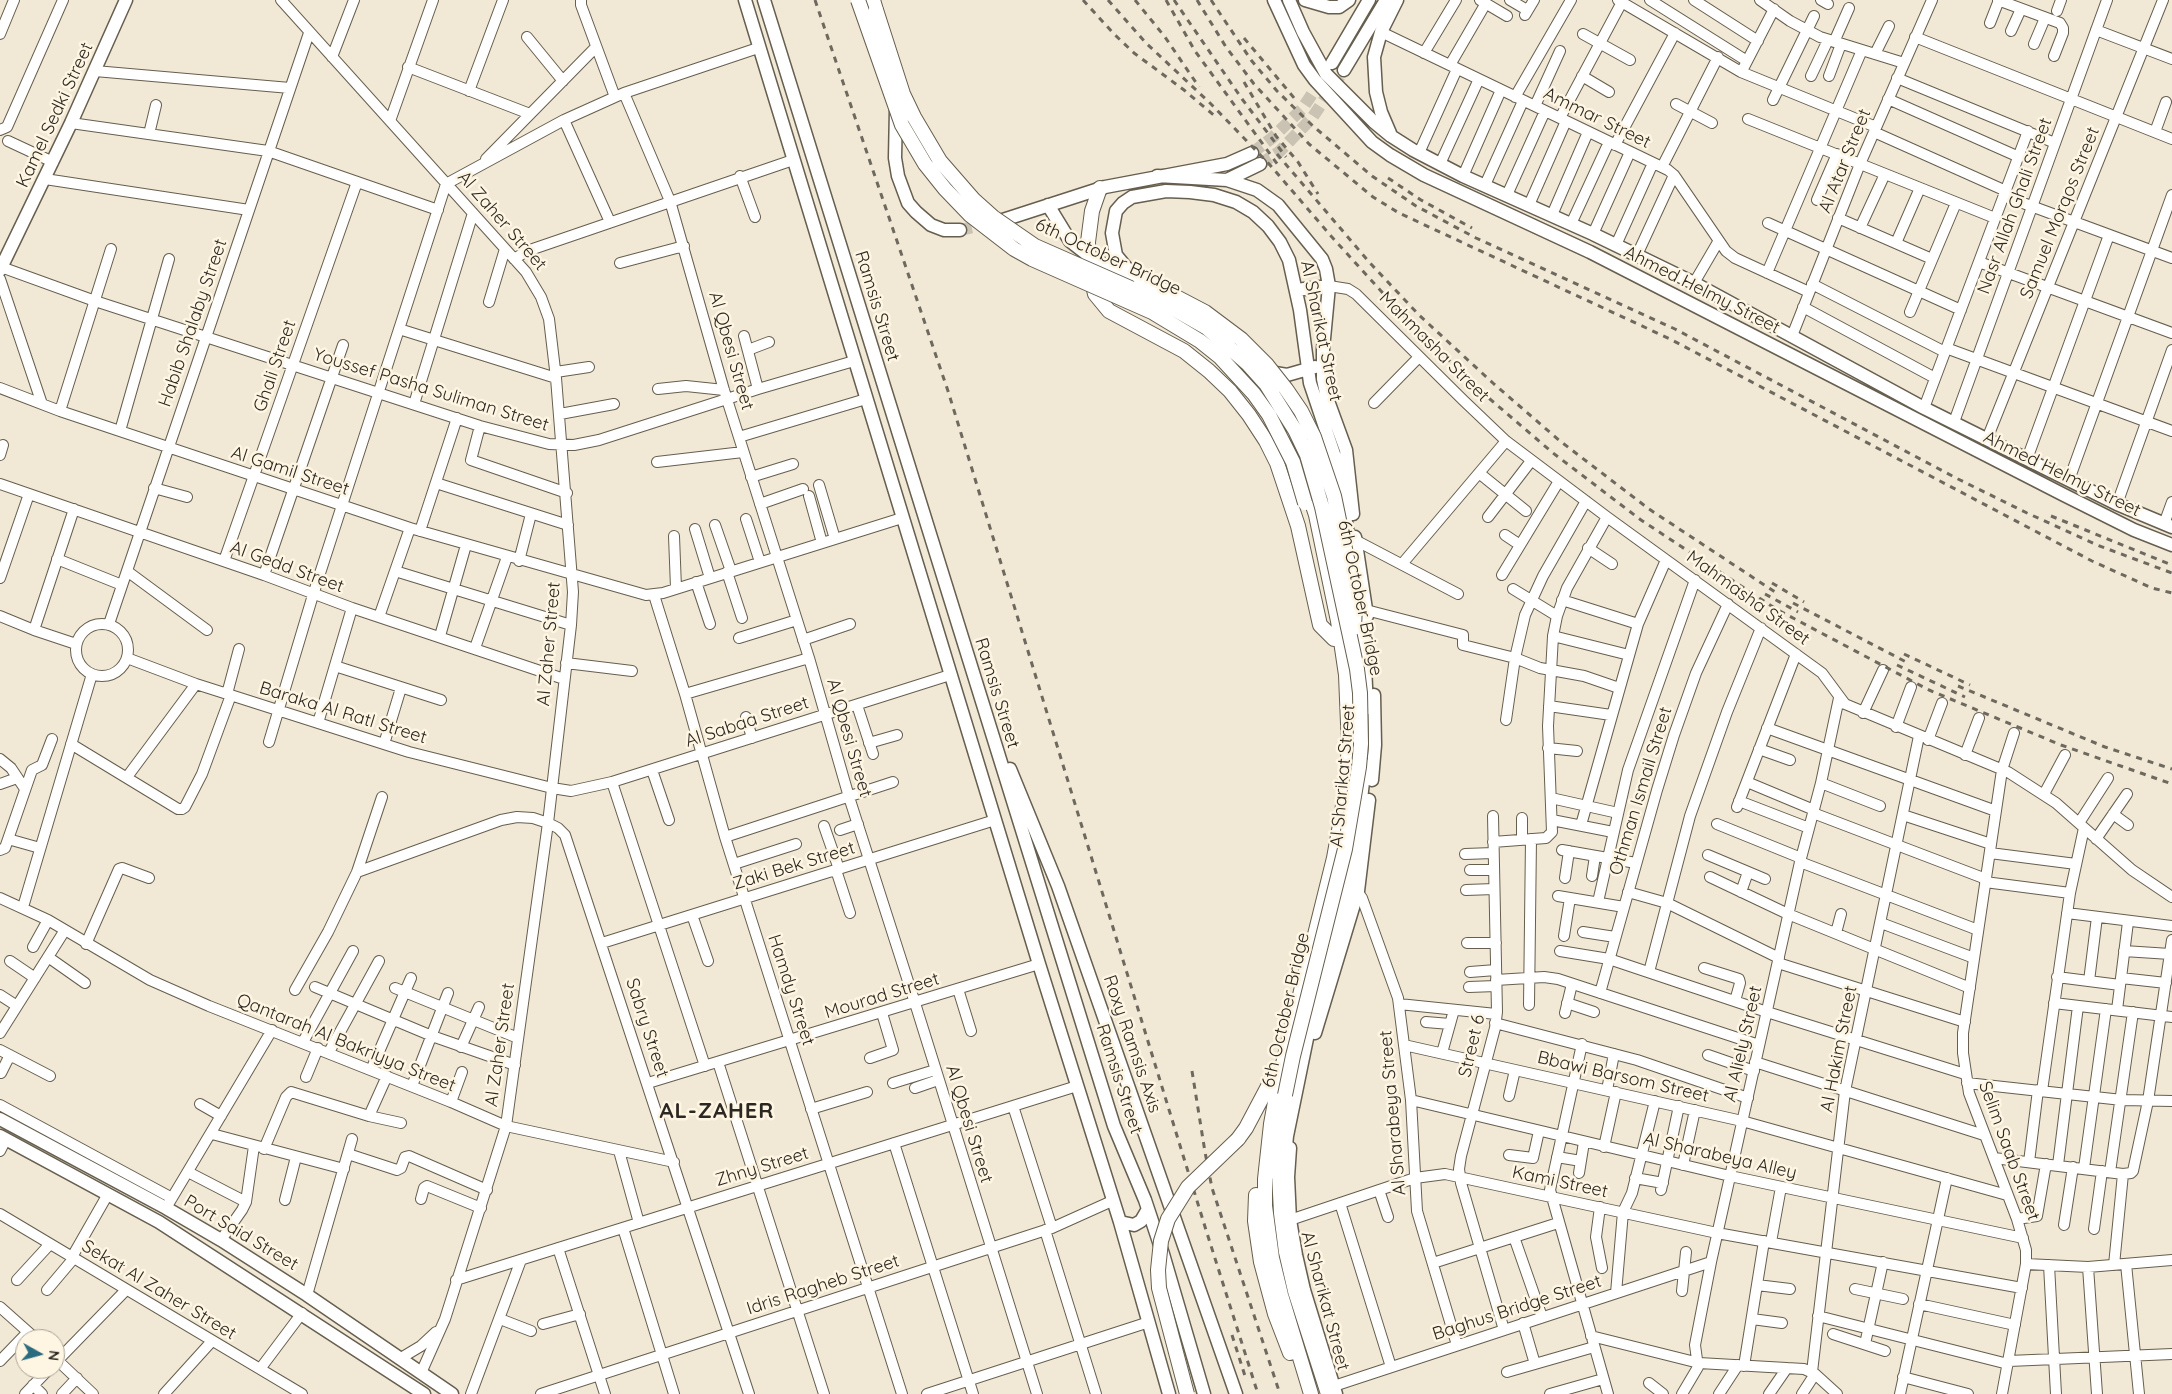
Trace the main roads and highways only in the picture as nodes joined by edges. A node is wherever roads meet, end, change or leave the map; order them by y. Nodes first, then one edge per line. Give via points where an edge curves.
1 (126, 0) edge
2 (745, 0) edge
3 (764, 0) edge
4 (858, 0) edge
5 (865, 0) edge
6 (873, 0) edge
7 (1274, 0) edge
8 (1289, 0) edge
9 (1305, 0) edge
10 (1349, 0) edge
11 (1369, 0) edge
12 (1386, 0) edge
13 (1397, 0) edge
14 (1332, 63) tunnel mouth
15 (1344, 70) tunnel mouth
16 (1390, 136) junction
17 (1252, 152) tunnel mouth
18 (1260, 164) tunnel mouth
19 (1158, 176) junction
20 (1227, 180) junction
21 (1100, 188) junction
22 (1048, 205) junction
23 (1003, 220) tunnel mouth
24 (960, 230) tunnel mouth
25 (1595, 235) junction
26 (1590, 252) junction
27 (1088, 255) junction
28 (0, 272) edge
29 (1140, 278) joint
30 (1328, 286) junction
31 (1296, 290) junction
32 (1322, 365) junction
33 (1308, 369) junction
34 (2168, 526) edge
35 (2172, 545) edge
36 (1356, 581) junction
37 (1350, 635) junction
38 (1334, 639) junction
39 (984, 710) junction
40 (1334, 858) junction
41 (1353, 888) junction
42 (1326, 891) junction
43 (1273, 1077) junction
44 (0, 1119) edge
45 (3, 1137) edge
46 (1148, 1209) junction
47 (1120, 1222) junction
48 (1176, 1292) junction
49 (1142, 1295) junction
50 (1331, 1392) edge
51 (419, 1393) edge
52 (452, 1394) edge
53 (1169, 1394) edge
54 (1187, 1394) edge
55 (1204, 1394) edge
56 (1236, 1394) edge
57 (1305, 1394) edge
58 (1312, 1394) edge

1 - 28 main road, Kamel Sedki Street
2 - 47 main road via 1038,964
3 - 39 main road, Ramsis Street
4 - 38 highway, 6th October Bridge, bridge via 902,125 925,164 964,210 1000,240 1032,259 1174,324 1220,357 1254,394 1282,438 1301,486
5 - 24 main road via 896,89 896,158 903,191 916,212 931,225 944,230
5 - 40 highway, bridge via 894,95 919,147 940,179 965,207 1017,247 1109,287 1189,328 1228,356 1250,378 1283,426 1297,457 1320,535 1346,675 1349,748
6 - 37 highway, 6th October Bridge, bridge via 914,117 940,161 974,200 1035,246 1184,313 1228,345 1266,384 1295,430 1316,481
7 - 26 main road, Ahmed Helmy Street via 1304,65 1372,142 1424,175
8 - 16 main road, Ahmed Helmy Street via 1302,32 1326,74
9 - 10 main road via 1330,7
11 - 14 main road
12 - 15 main road
13 - 16 main road via 1381,32 1374,57 1381,112
16 - 25 main road, Ahmed Helmy Street via 1463,176
17 - 19 main road via 1227,164
18 - 20 main road
19 - 20 main road, Al Sharikat Street
19 - 21 main road
20 - 30 main road, Al Sharikat Street via 1256,190 1278,205 1322,259
21 - 22 main road
21 - 27 highway via 1092,211
22 - 23 main road
22 - 27 main road via 1070,241
25 - 26 main road
25 - 34 main road, Ahmed Helmy Street via 1694,283 1924,408
26 - 35 main road, Ahmed Helmy Street via 2023,475 2134,530
27 - 33 main road via 1206,321 1266,370 1287,376
27 - 38 highway via 1095,294 1109,311 1184,352 1209,371 1230,391 1266,441 1277,463 1298,526 1320,625
29 - 31 main road, Al Sharikat Street via 1116,255 1112,232 1116,211 1132,197 1142,194 1190,192 1214,195 1254,212 1280,242 1289,260
29 - 37 highway, bridge via 1205,312 1241,339 1267,365 1301,411 1314,437 1334,496 1354,606 1354,627
30 - 31 main road
30 - 32 main road, Al Sharikat Street
31 - 33 main road, Al Sharikat Street
32 - 33 main road
32 - 41 main road, Al Sharikat Street via 1327,398 1346,450 1374,693 1375,745
33 - 36 main road, Al Sharikat Street via 1335,457
36 - 41 main road, Al Sharikat Street via 1364,645 1367,742
36 - 41 main road via 1347,592 1342,611 1353,716 1341,856 1342,871
37 - 50 highway, 6th October Bridge, bridge via 1360,693 1359,767 1345,850 1293,1056 1280,1134 1279,1174 1286,1252 1322,1376
38 - 43 highway, 6th October Bridge via 1343,723 1337,801
39 - 46 main road, Ramsis Street via 1114,1126
39 - 56 main road, Roxy Ramsis Axis via 1058,886
40 - 41 main road via 1336,871
40 - 42 highway
41 - 42 main road via 1336,884
41 - 50 main road, Al Sharikat Street via 1308,1056 1289,1159 1290,1220 1296,1255
41 - 50 main road, Al Sharikat Street via 1312,1014 1287,1136 1283,1174 1294,1267
42 - 58 highway via 1279,1080 1265,1179 1272,1258
43 - 54 highway, bridge via 1238,1139 1188,1187 1177,1202 1161,1240 1159,1288
43 - 57 highway, 6th October Bridge via 1260,1137 1256,1220 1261,1262 1273,1306
44 - 52 main road, Port Said Street via 169,1203
45 - 51 main road, Port Said Street via 159,1222 302,1313
46 - 47 main road via 1141,1222 1134,1225
46 - 48 main road, Ramsis Street
47 - 49 main road
48 - 49 main road via 1158,1283
48 - 55 main road, Ramsis Street
49 - 53 main road

